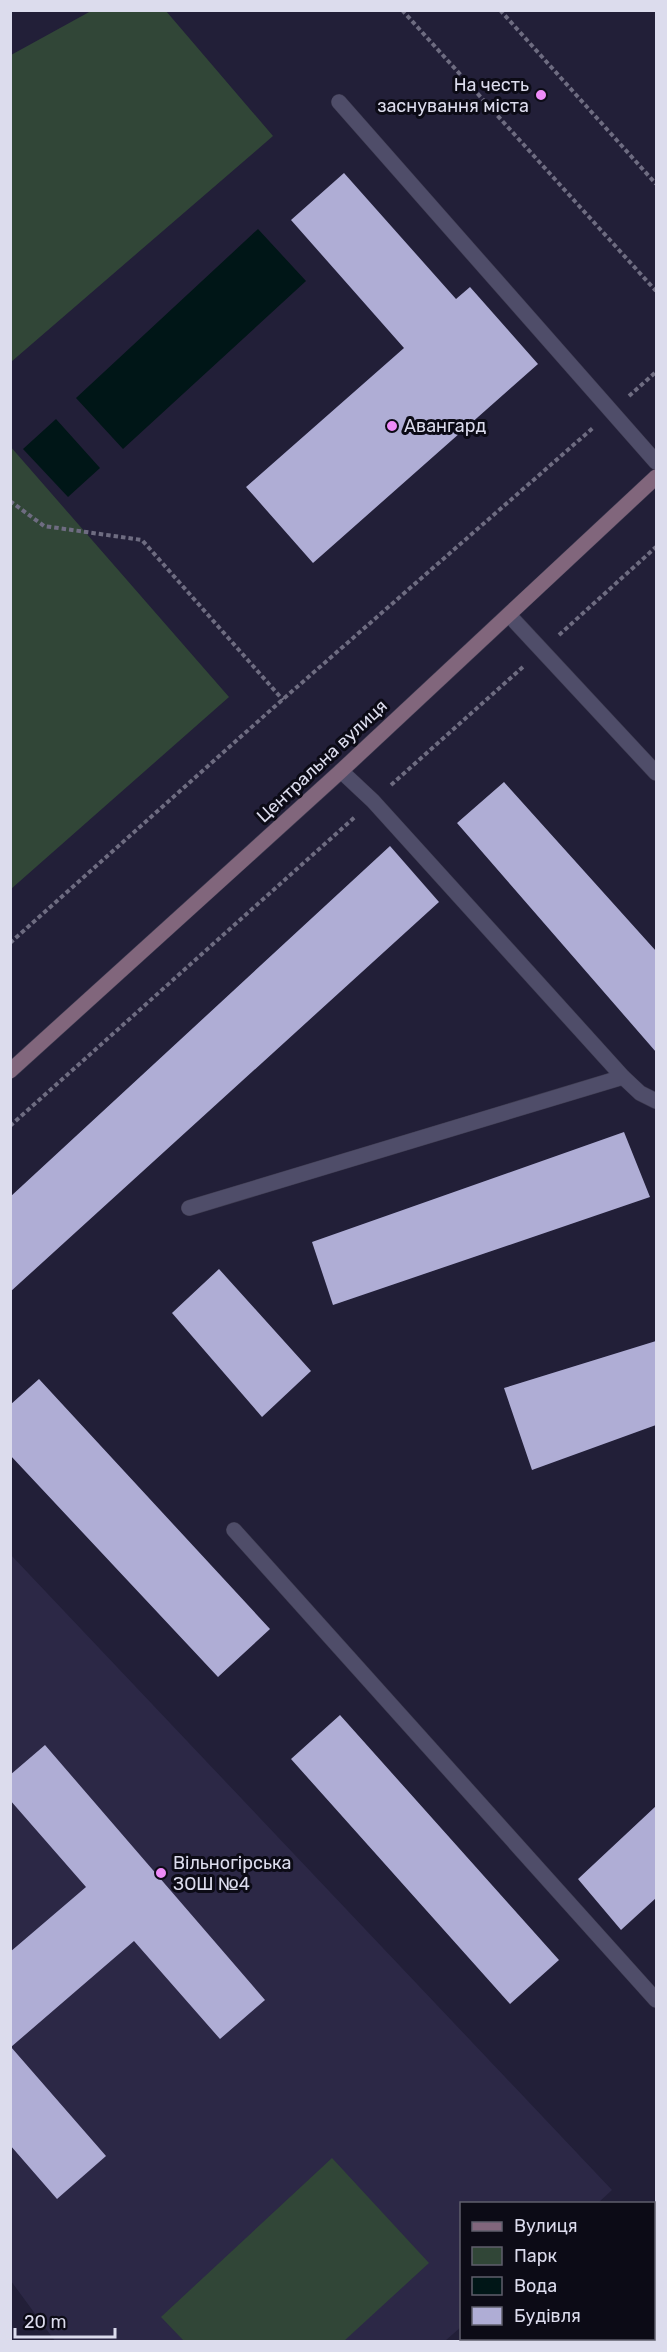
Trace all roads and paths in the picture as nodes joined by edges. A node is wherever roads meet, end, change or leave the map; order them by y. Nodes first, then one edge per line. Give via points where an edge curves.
1 (402, 10) edge
2 (500, 10) edge
3 (339, 102) dead end
4 (657, 184) edge
5 (657, 291) edge
6 (657, 372) edge
7 (612, 411) junction
8 (657, 462) edge
9 (657, 477) edge
10 (10, 501) edge
11 (657, 548) edge
12 (509, 615) junction
13 (542, 650) junction
14 (283, 700) junction
15 (341, 771) junction
16 (657, 773) edge
17 (373, 801) junction
18 (10, 944) edge
19 (10, 1071) edge
20 (623, 1077) junction
21 (657, 1101) edge
22 (10, 1126) edge
23 (189, 1208) dead end
24 (234, 1530) dead end
25 (657, 2000) edge

1 - 5 path
2 - 4 path
3 - 7 street
6 - 7 path
7 - 8 street
7 - 14 path
9 - 12 main road, Центральна вулиця
10 - 14 path via 44,526 142,540
11 - 13 path
12 - 13 street
12 - 15 main road, Центральна вулиця
13 - 16 street
13 - 17 path
14 - 18 path
15 - 17 street
15 - 19 main road, Центральна вулиця
17 - 20 street
17 - 22 path
20 - 21 street via 640,1093
20 - 23 street
24 - 25 street

